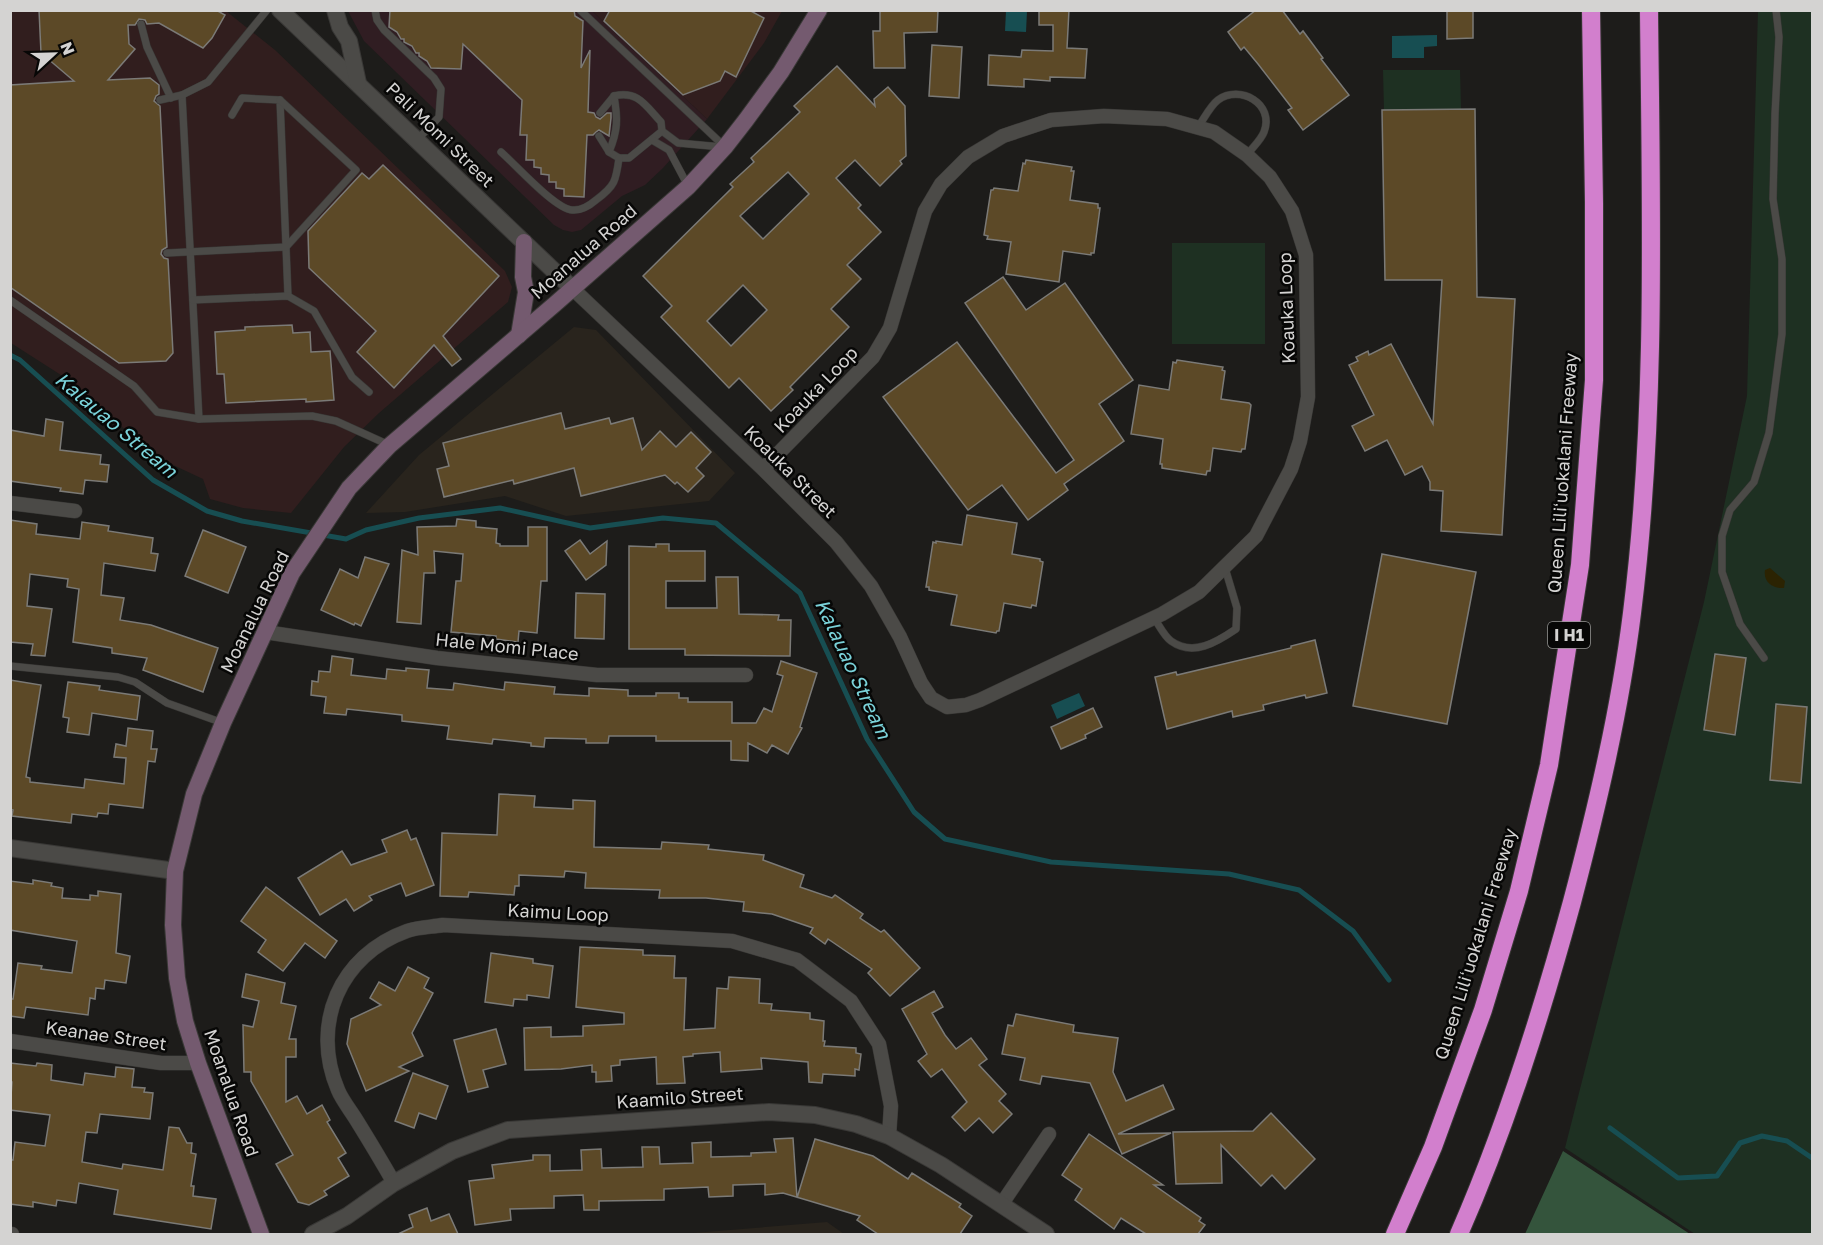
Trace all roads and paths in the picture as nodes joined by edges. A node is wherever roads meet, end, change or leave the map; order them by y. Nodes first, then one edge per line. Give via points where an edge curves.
1 (267, 10) edge
2 (280, 10) edge
3 (335, 10) edge
4 (375, 10) edge
5 (580, 10) edge
6 (819, 10) edge
7 (1591, 10) edge
8 (1649, 10) edge
9 (1776, 10) edge
10 (141, 24) dead end
11 (358, 83) junction
12 (182, 95) junction
13 (614, 96) junction
14 (171, 98) junction
15 (280, 99) junction
16 (159, 100) dead end
17 (600, 113) dead end
18 (232, 115) dead end
19 (1198, 127) junction
20 (662, 131) junction
21 (599, 136) dead end
22 (417, 140) junction
23 (652, 140) junction
24 (725, 147) junction
25 (501, 152) dead end
26 (609, 152) junction
27 (1247, 155) junction
28 (619, 158) junction
29 (688, 187) junction
30 (524, 242) junction
31 (286, 247) junction
32 (190, 252) junction
33 (167, 253) dead end
34 (573, 289) junction
35 (288, 296) junction
36 (10, 300) edge
37 (193, 300) junction
38 (519, 335) junction
39 (369, 392) dead end
40 (199, 419) junction
41 (390, 446) junction
42 (763, 469) junction
43 (10, 503) edge
44 (75, 511) dead end
45 (1226, 568) junction
46 (1154, 618) junction
47 (265, 632) junction
48 (1764, 658) dead end
49 (10, 666) edge
50 (746, 675) dead end
51 (947, 706) joint
52 (223, 723) junction
53 (10, 848) edge
54 (175, 871) junction
55 (10, 1041) edge
56 (198, 1063) junction
57 (1049, 1134) dead end
58 (889, 1136) junction
59 (394, 1184) junction
60 (1001, 1204) junction
61 (261, 1234) edge
62 (313, 1234) edge
63 (1046, 1234) edge
64 (1395, 1234) edge
65 (1459, 1234) edge

1 - 12 lane via 208,82
2 - 11 street, Pali Momi Street
3 - 11 street via 349,41
4 - 22 lane via 384,30 441,88 439,117
5 - 24 lane
6 - 24 main road, Moanalua Road via 781,72
7 - 64 highway, Queen Liliʻuokalani Freeway / I H1 via 1594,380 1580,565 1549,765 1519,891 1483,1010 1433,1147
8 - 65 highway via 1650,356 1647,455 1632,616 1591,828 1544,1006 1486,1174
9 - 48 lane via 1779,37 1773,199 1782,260 1782,334 1769,433 1754,482 1730,510 1722,536 1722,572 1740,624
10 - 14 lane via 147,47
11 - 22 street, Pali Momi Street
12 - 14 lane
12 - 32 lane
13 - 17 lane
13 - 20 lane via 624,93 638,98 661,122
13 - 26 lane via 616,135
14 - 16 lane
15 - 18 lane via 242,98
15 - 31 lane
15 - 31 lane via 356,171
19 - 27 street, Koauka Loop via 1214,132
19 - 27 lane via 1217,100 1240,94 1253,98 1266,118 1264,133
19 - 42 street, Koauka Loop via 1167,118 1104,116 1051,120 1003,136 968,157 941,184 925,211 890,328 873,357
20 - 23 lane
20 - 24 lane via 678,143
21 - 26 lane
22 - 30 street, Pali Momi Street
23 - 28 lane via 629,158
23 - 29 lane via 669,150
24 - 29 main road, Moanalua Road
25 - 28 lane via 558,205 574,211 589,206 612,187
26 - 28 lane
27 - 45 street, Koauka Loop via 1270,177 1292,211 1306,255 1308,398 1300,441 1282,490 1256,536
29 - 34 main road, Moanalua Road
30 - 34 street, Pali Momi Street
30 - 38 main road via 526,292
31 - 32 lane
31 - 35 lane
32 - 33 lane
32 - 37 lane
34 - 38 main road, Moanalua Road
34 - 42 street, Koauka Street
35 - 37 lane
35 - 39 lane via 314,311 352,377
36 - 40 lane via 134,386 157,412
37 - 40 lane
38 - 41 main road, Moanalua Road
40 - 41 lane via 312,416 336,421
41 - 47 main road, Moanalua Road via 331,511 292,573
42 - 51 street, Koauka Street via 836,543 871,586 921,683 931,698
43 - 44 street
45 - 46 street, Koauka Loop via 1199,592
45 - 46 lane via 1237,608 1236,628 1216,643 1187,648 1170,640
46 - 51 street, Koauka Loop via 980,700
47 - 50 street, Hale Momi Place via 437,658 597,675
47 - 52 main road, Moanalua Road
49 - 52 lane via 118,677 135,682 167,703
52 - 54 main road, Moanalua Road via 194,794
53 - 54 street
54 - 56 main road, Moanalua Road via 173,925 177,978
55 - 56 street, Keanae Street via 161,1063
56 - 61 main road, Moanalua Road
57 - 60 street
58 - 59 street, Kaamilo Street via 815,1115 769,1112 508,1130 452,1151
58 - 59 street, Kaimu Loop via 891,1106 879,1044 851,1001 796,960 732,941 443,925 408,930 374,948 348,973 332,1005 326,1036 338,1091
58 - 60 street, Kaamilo Street via 941,1164
59 - 62 street, Kaamilo Street
60 - 63 street, Kaamilo Street

